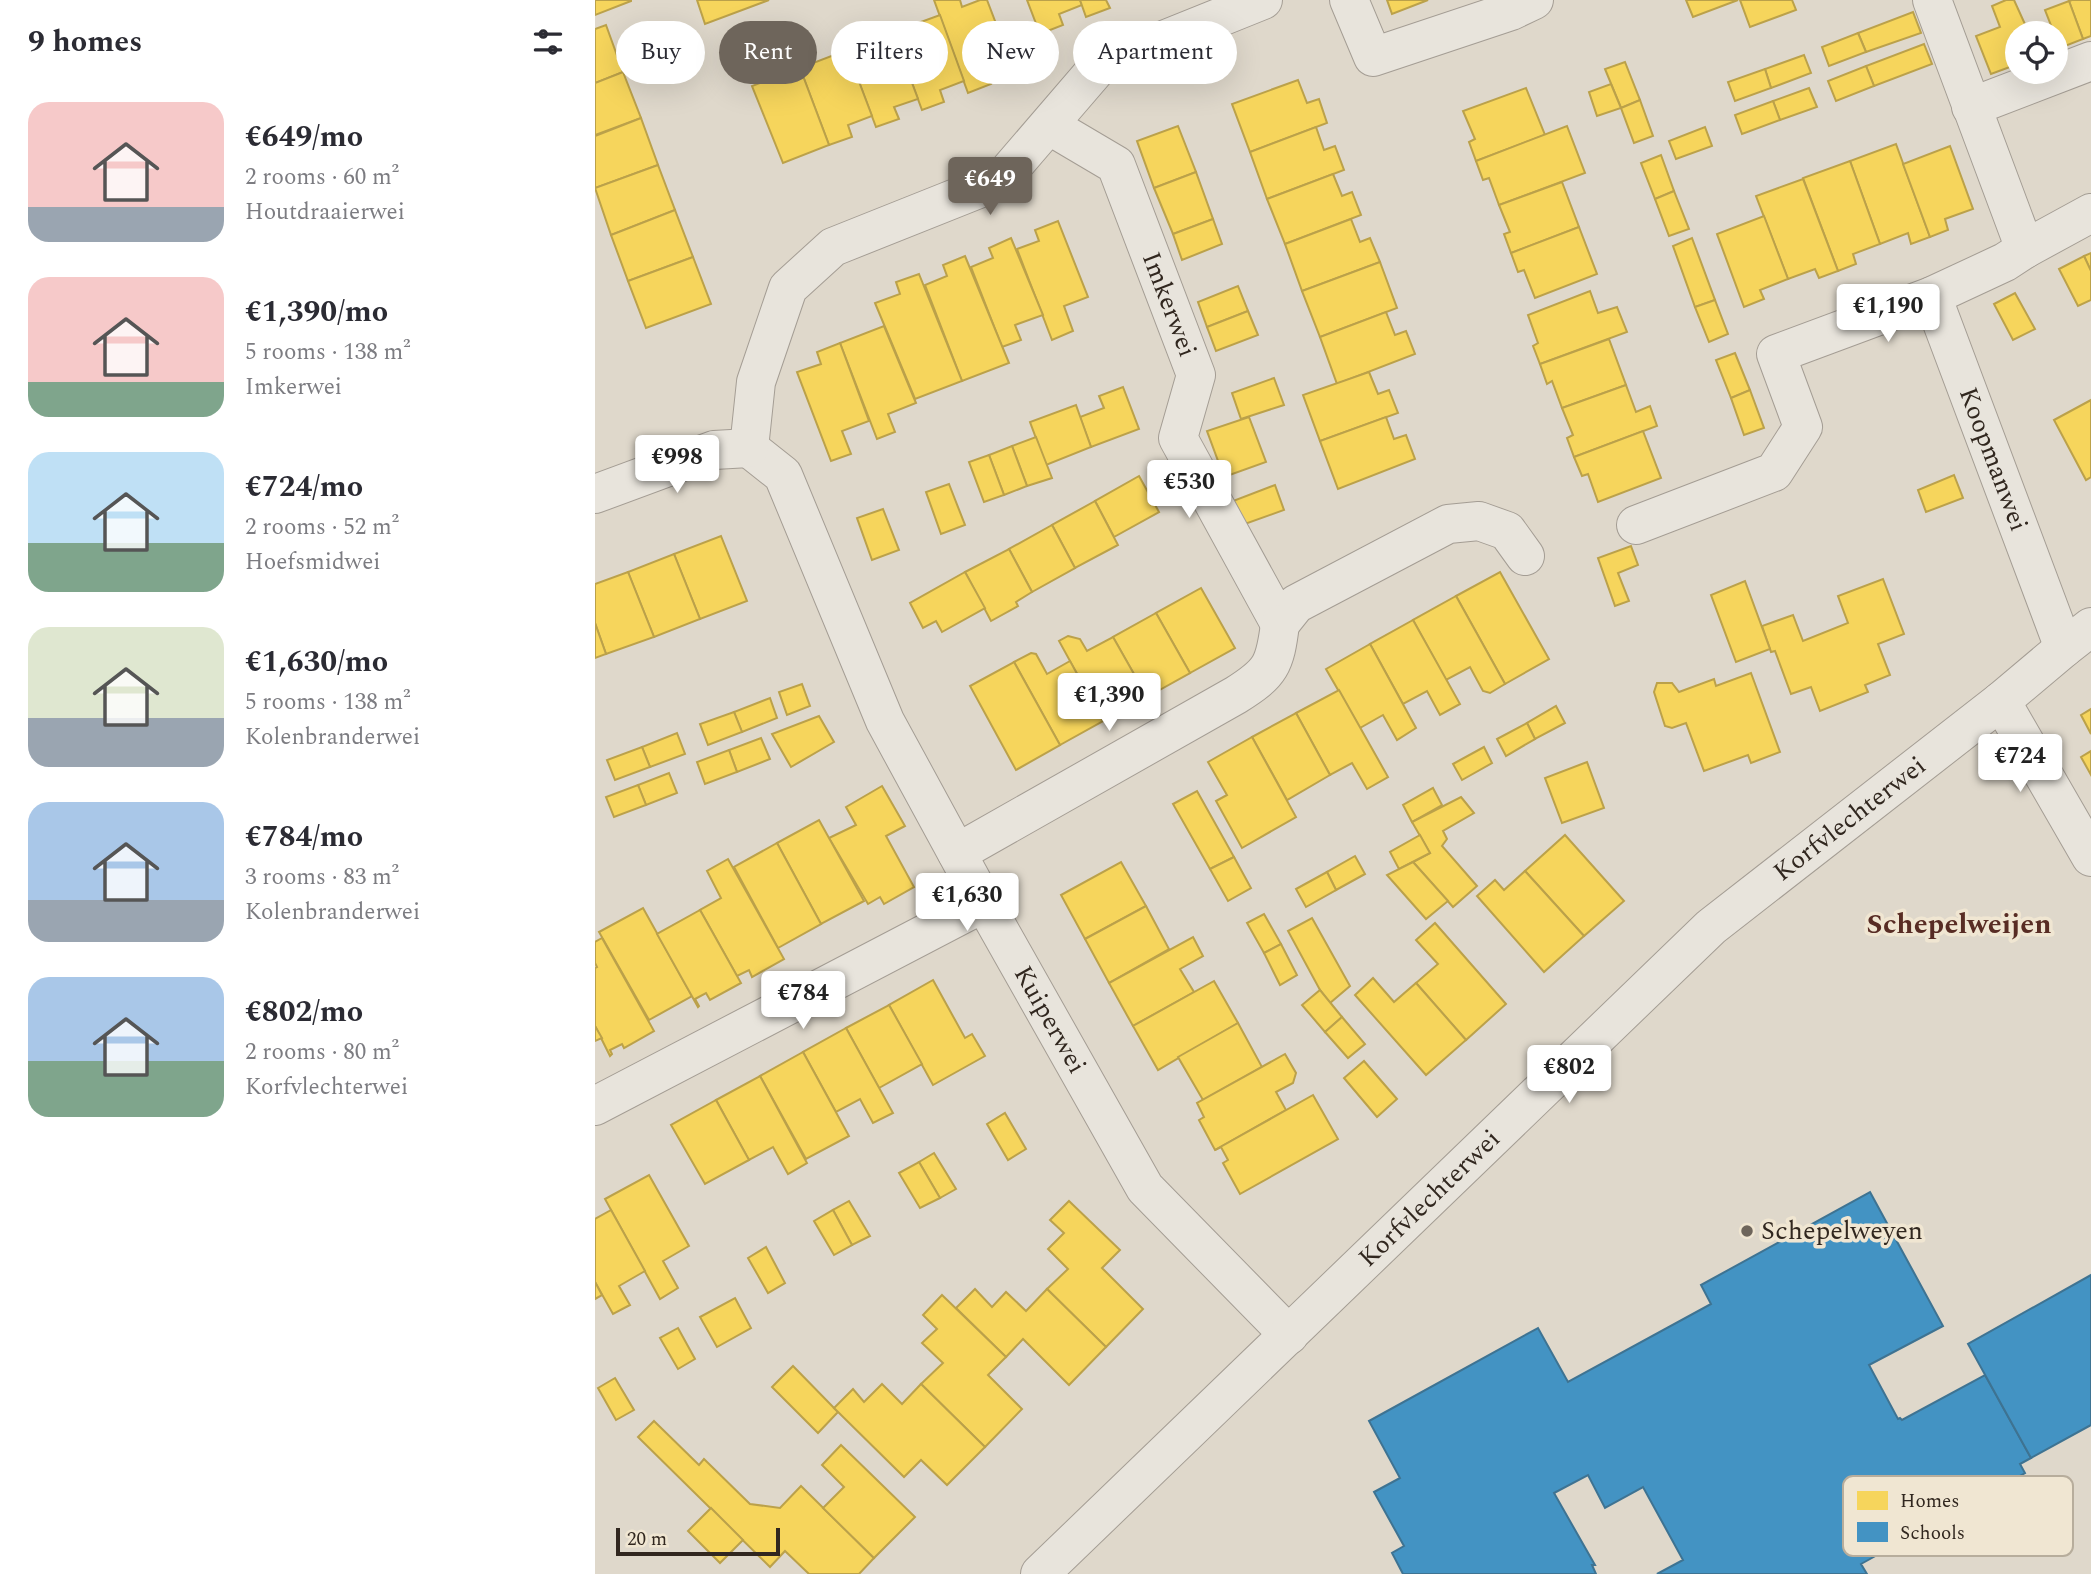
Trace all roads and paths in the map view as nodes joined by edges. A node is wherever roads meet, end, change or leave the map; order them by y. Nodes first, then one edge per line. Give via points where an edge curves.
1 (1263, 0) edge
2 (1349, 0) edge
3 (1534, 0) edge
4 (1932, 0) edge
5 (2091, 61) edge
6 (1971, 107) junction
7 (1050, 126) junction
8 (2091, 213) edge
9 (2025, 249) junction
10 (1932, 296) junction
11 (749, 448) junction
12 (595, 494) edge
13 (1636, 525) dead end
14 (1525, 556) dead end
15 (1280, 624) junction
16 (2077, 637) edge
17 (2001, 701) junction
18 (957, 853) junction
19 (2091, 857) edge
20 (984, 903) junction
21 (595, 1106) edge
22 (1289, 1335) junction
23 (1040, 1574) edge

1 - 7 street via 1099,66
2 - 3 street via 1373,57
4 - 6 street
5 - 6 street
6 - 9 street
7 - 11 street via 1001,180 833,247 788,288 756,382
7 - 15 street, Imkerwei via 1116,165 1196,374 1178,438
8 - 9 street
9 - 10 street
10 - 13 street via 1776,354 1803,427 1774,472
10 - 16 street, Koopmanwei
11 - 12 street via 714,450
11 - 18 street, Kuiperwei via 783,475 885,721
14 - 15 street via 1507,531 1479,521 1448,524 1296,604
15 - 18 street via 1276,655 1262,678
16 - 17 street, Korfvlechterwei
17 - 19 street
17 - 22 street, Korfvlechterwei via 1711,927
18 - 20 street, Kuiperwei
20 - 21 street
20 - 22 street, Kuiperwei via 1145,1188
22 - 23 street, Korfvlechterwei

